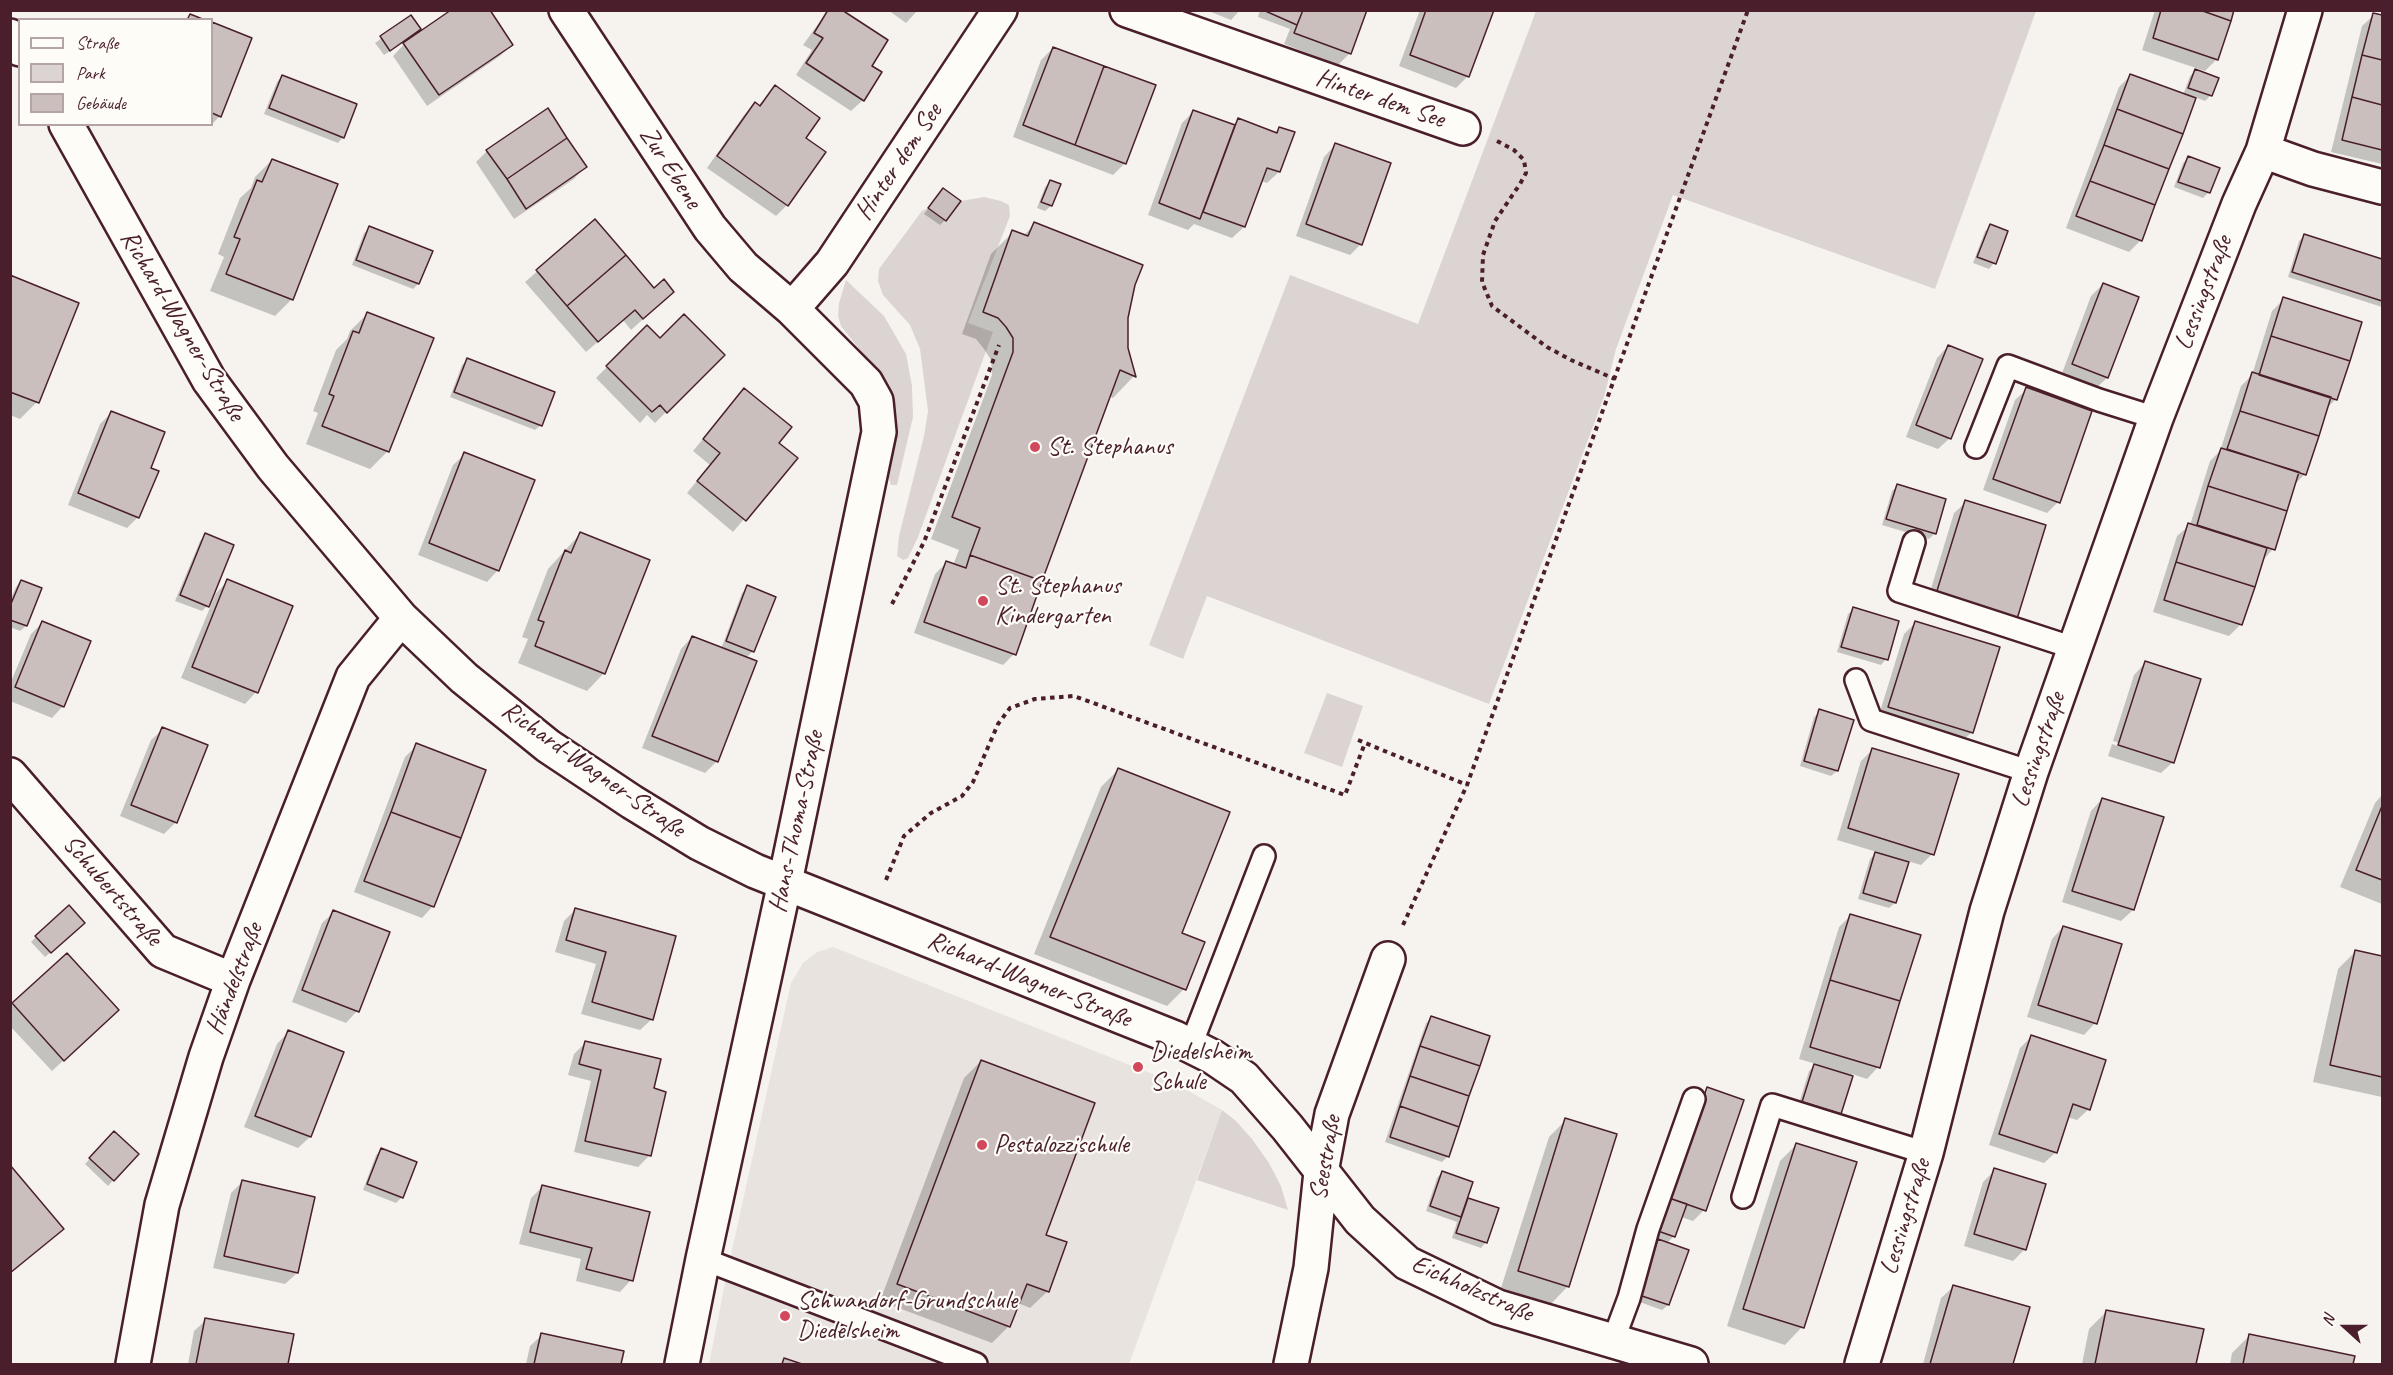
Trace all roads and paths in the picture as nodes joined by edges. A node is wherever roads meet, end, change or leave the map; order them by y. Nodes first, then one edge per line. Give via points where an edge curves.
1 (566, 10) edge
2 (1000, 10) edge
3 (1127, 10) edge
4 (1748, 10) edge
5 (2305, 10) edge
6 (67, 126) edge
7 (1463, 128) joint
8 (2263, 151) junction
9 (2382, 187) edge
10 (792, 309) junction
11 (999, 345) dead end
12 (1615, 379) junction
13 (2156, 418) junction
14 (1976, 447) dead end
15 (1914, 542) dead end
16 (892, 604) dead end
17 (400, 618) junction
18 (2074, 648) junction
19 (1856, 680) dead end
20 (1358, 740) dead end
21 (1365, 742) junction
22 (2031, 772) junction
23 (10, 775) edge
24 (1467, 785) junction
25 (1264, 856) dead end
26 (785, 882) junction
27 (872, 917) junction
28 (1388, 959) joint
29 (233, 980) junction
30 (1191, 1045) junction
31 (1694, 1099) dead end
32 (1926, 1153) junction
33 (1321, 1172) junction
34 (1743, 1197) dead end
35 (703, 1259) junction
36 (1613, 1341) junction
37 (133, 1365) edge
38 (682, 1365) edge
39 (976, 1365) edge
40 (1291, 1365) edge
41 (1691, 1365) edge
42 (1862, 1365) edge

1 - 10 street, Zur Ebene via 710,228 743,267
2 - 10 street, Hinter dem See via 832,263
3 - 7 street, Hinter dem See
4 - 12 path
5 - 8 street, Lessingstraße
6 - 17 street, Richard-Wagner-Straße via 209,380 273,467
7 - 12 path via 1507,146 1524,160 1526,172 1495,221 1483,255 1482,282 1492,306 1547,347
8 - 9 street
8 - 13 street, Lessingstraße
10 - 26 street, Hans-Thoma-Straße via 866,382 876,401 879,432
11 - 16 path via 924,542
12 - 24 path
13 - 14 lane via 2008,366
13 - 18 street, Lessingstraße
15 - 18 lane via 1899,591
17 - 26 street, Richard-Wagner-Straße via 464,678 548,746 699,843
17 - 29 street, Händelstraße via 353,677
18 - 22 street, Lessingstraße
19 - 22 lane via 1871,720
20 - 21 path
21 - 24 path
21 - 27 path via 1345,795 1074,696 1035,699 1010,708 962,796 931,813 904,836
22 - 32 street, Lessingstraße via 1987,911
23 - 29 street, Schubertstraße via 163,951
24 - 28 path
25 - 30 lane
26 - 27 street, Richard-Wagner-Straße
26 - 35 street, Hans-Thoma-Straße
27 - 30 street, Richard-Wagner-Straße
28 - 33 street, Seestraße via 1332,1114
29 - 37 street, Händelstraße via 162,1204
30 - 33 street, Richard-Wagner-Straße via 1244,1078
31 - 36 lane
32 - 34 lane via 1772,1105
32 - 42 street, Lessingstraße
33 - 36 street, Eichholzstraße via 1360,1220 1407,1263 1498,1307
33 - 40 street, Seestraße via 1311,1268
35 - 38 street, Hans-Thoma-Straße
35 - 39 lane
36 - 41 street, Eichholzstraße

